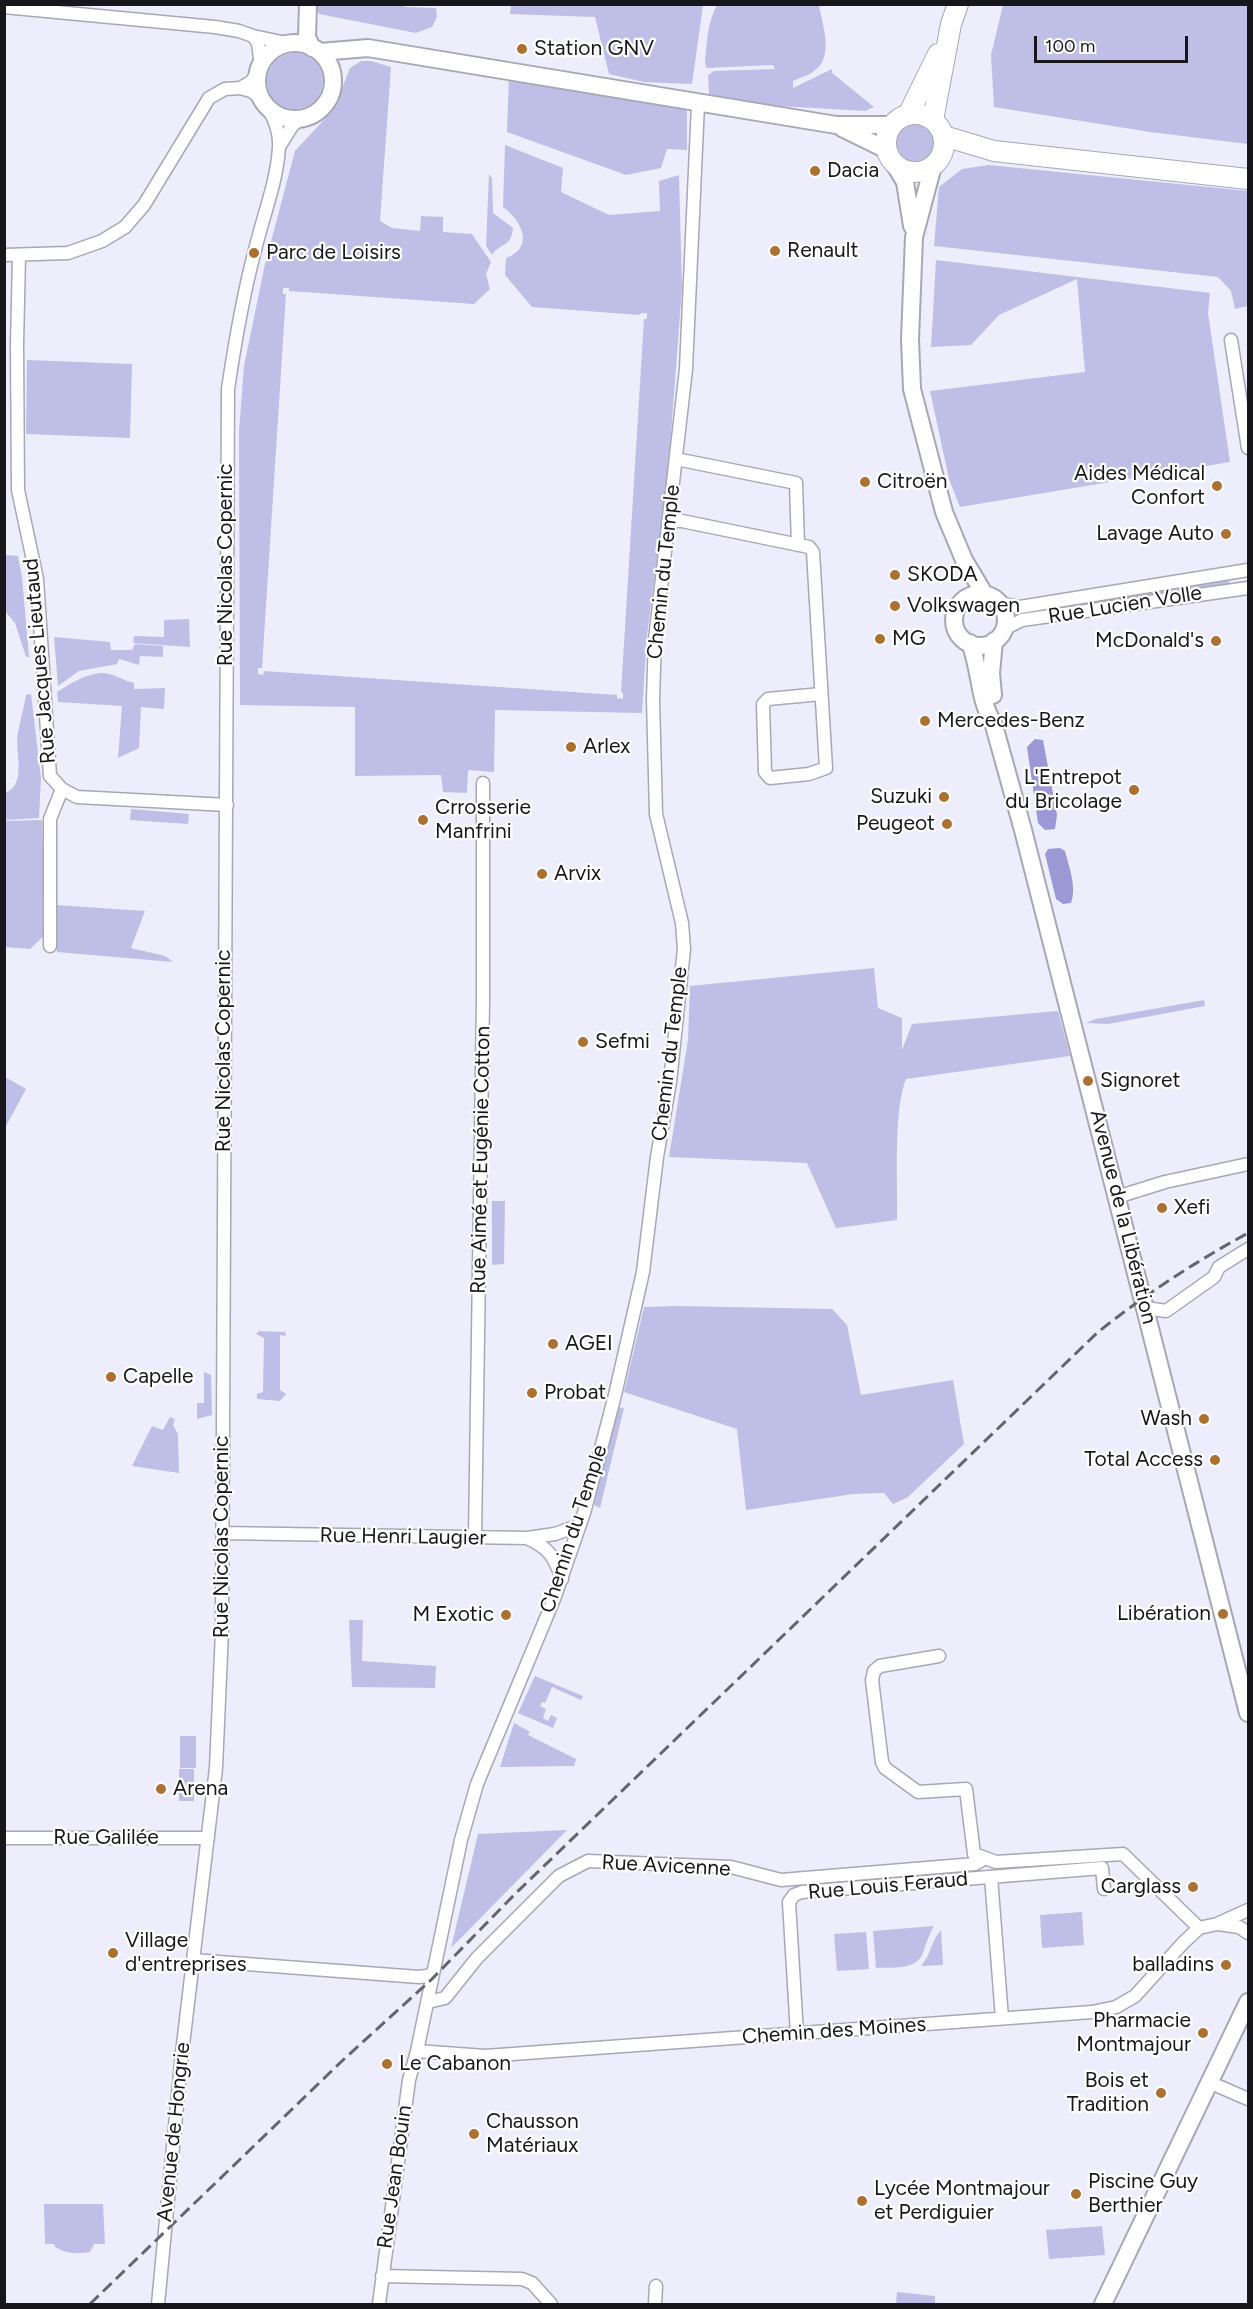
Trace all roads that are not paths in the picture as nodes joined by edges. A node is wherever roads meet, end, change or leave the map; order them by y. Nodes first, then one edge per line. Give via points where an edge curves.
1 (308, 4) edge
2 (958, 4) edge
3 (4, 7) edge
4 (35, 7) edge
5 (951, 24) junction
6 (307, 26) junction
7 (253, 36) junction
8 (293, 44) junction
9 (368, 48) junction
10 (316, 50) junction
11 (260, 69) junction
12 (332, 72) junction
13 (240, 88) junction
14 (266, 104) junction
15 (698, 104) junction
16 (300, 119) junction
17 (901, 120) junction
18 (836, 125) junction
19 (938, 128) junction
20 (279, 147) junction
21 (994, 151) junction
22 (890, 156) junction
23 (936, 164) junction
24 (1248, 179) edge
25 (914, 237) junction
26 (4, 255) edge
27 (20, 255) junction
28 (1231, 340) dead end
29 (1248, 448) edge
30 (676, 459) junction
31 (668, 521) junction
32 (954, 539) junction
33 (798, 544) junction
34 (1248, 569) edge
35 (1248, 586) edge
36 (992, 599) junction
37 (963, 600) junction
38 (999, 635) junction
39 (970, 644) junction
40 (821, 694) junction
41 (993, 722) junction
42 (483, 783) dead end
43 (62, 789) junction
44 (227, 805) junction
45 (50, 946) dead end
46 (1248, 1164) edge
47 (1118, 1197) junction
48 (1248, 1249) edge
49 (1146, 1308) junction
50 (1166, 1311) junction
51 (1151, 1328) junction
52 (580, 1525) junction
53 (222, 1533) junction
54 (475, 1538) junction
55 (527, 1538) junction
56 (562, 1579) junction
57 (939, 1656) dead end
58 (1248, 1713) edge
59 (4, 1838) edge
60 (208, 1838) junction
61 (985, 1858) junction
62 (991, 1877) junction
63 (1104, 1889) dead end
64 (1248, 1910) edge
65 (1216, 1924) junction
66 (1199, 1928) junction
67 (1248, 1933) edge
68 (193, 1960) junction
69 (433, 1976) junction
70 (428, 2002) junction
71 (1002, 2018) junction
72 (1246, 2018) edge
73 (797, 2034) junction
74 (417, 2051) junction
75 (1225, 2059) junction
76 (1218, 2086) junction
77 (1204, 2095) junction
78 (1248, 2099) edge
79 (1180, 2167) junction
80 (1159, 2188) junction
81 (1146, 2215) junction
82 (1142, 2246) junction
83 (1120, 2270) junction
84 (382, 2276) junction
85 (656, 2286) dead end
86 (158, 2304) edge
87 (378, 2304) edge
88 (551, 2304) edge
89 (655, 2304) edge
90 (1103, 2304) edge
91 (1114, 2304) edge

1 - 6 main road
2 - 5 main road
3 - 4 street
4 - 7 street via 214,27
5 - 17 main road
5 - 19 main road
6 - 8 main road
6 - 10 main road
7 - 8 street
7 - 11 street via 258,43
8 - 10 main road
8 - 11 main road via 270,53
9 - 10 main road
9 - 12 main road
9 - 15 main road
10 - 12 main road
11 - 13 street via 251,82
11 - 14 main road via 258,87
12 - 16 main road via 329,99 317,112
13 - 14 street
13 - 27 street via 225,89 209,98 144,205 125,227 102,241 68,253
14 - 16 main road via 286,118
14 - 20 street via 275,121
15 - 18 main road
15 - 30 street, Chemin du Temple via 688,331
16 - 20 street
17 - 18 main road
17 - 19 main road via 917,114
17 - 22 main road via 886,141
18 - 22 main road
19 - 21 main road
19 - 23 main road via 944,147
20 - 44 street, Rue Nicolas Copernic via 236,334 228,389
21 - 23 main road via 960,155
21 - 24 main road
22 - 23 main road via 908,171 925,171
22 - 25 main road via 904,182
23 - 25 main road
25 - 32 main road via 912,389
26 - 27 street
27 - 43 street, Rue Jacques Lieutaud via 18,490 37,579 50,776
28 - 29 street
30 - 31 street, Chemin du Temple
30 - 33 street via 796,483
31 - 33 street
31 - 52 street, Chemin du Temple via 653,699 656,814 682,923 684,949 643,1272
32 - 36 main road via 973,578
32 - 37 main road
33 - 40 street via 813,552
34 - 35 street
34 - 36 street via 1020,607
35 - 38 street, Rue Lucien Volle via 1022,620
36 - 37 main road via 969,596
36 - 38 main road via 1005,615
37 - 39 main road via 954,614 954,623 960,636
38 - 39 main road via 987,645
38 - 41 main road, Avenue de la Libération via 991,673 996,712
39 - 41 main road, Avenue de la Libération
40 - 40 street via 826,768 770,778 765,772 763,704 768,699
41 - 47 main road, Avenue de la Libération
42 - 54 street, Rue Aimé et Eugénie Cotton
43 - 44 street, Rue Jacques Lieutaud via 78,797
43 - 45 street via 50,819
44 - 53 street, Rue Nicolas Copernic
46 - 47 street
47 - 49 main road, Avenue de la Libération
48 - 50 street via 1219,1267 1214,1276
49 - 50 street
49 - 51 main road, Avenue de la Libération
50 - 51 street
51 - 58 main road, Avenue de la Libération
52 - 55 street, Rue Henri Laugier
52 - 56 street, Chemin du Temple
53 - 54 street, Rue Henri Laugier
53 - 60 street, Rue Nicolas Copernic via 218,1723
54 - 55 street, Rue Henri Laugier
55 - 56 street via 544,1546
56 - 69 street, Chemin du Temple via 477,1784
57 - 61 street via 880,1666 874,1671 882,1762 918,1792 966,1789 974,1854
59 - 60 street, Rue Galilée
60 - 68 street, Rue Nicolas Copernic
61 - 66 street via 996,1862 1123,1854
61 - 70 street, Rue Avicenne via 975,1864 781,1880 731,1867 588,1861 559,1876 477,1958 445,1998
62 - 63 street, Rue Louis Feraud via 1102,1868
62 - 71 street
62 - 73 street, Rue Louis Feraud via 794,1895 789,1902
64 - 65 street
65 - 66 street
65 - 67 street via 1239,1927
66 - 71 street, Chemin des Moines via 1135,1996 1116,2007
68 - 69 street
68 - 86 street, Avenue de Hongrie
69 - 70 street, Chemin du Temple
70 - 74 street, Rue Jean Bouin
71 - 73 street, Chemin des Moines
72 - 75 main road
73 - 74 street, Chemin des Moines via 485,2056
74 - 84 street, Rue Jean Bouin via 409,2079
75 - 76 main road via 1216,2081
75 - 77 main road
76 - 77 main road
76 - 78 street
76 - 79 main road
77 - 80 main road
79 - 80 main road via 1173,2171 1166,2186
79 - 82 main road
80 - 81 main road
81 - 82 main road
81 - 83 main road
82 - 83 main road
82 - 91 main road
83 - 90 main road
84 - 87 street, Rue Jean Bouin
84 - 88 street via 522,2279 532,2283
85 - 89 street

